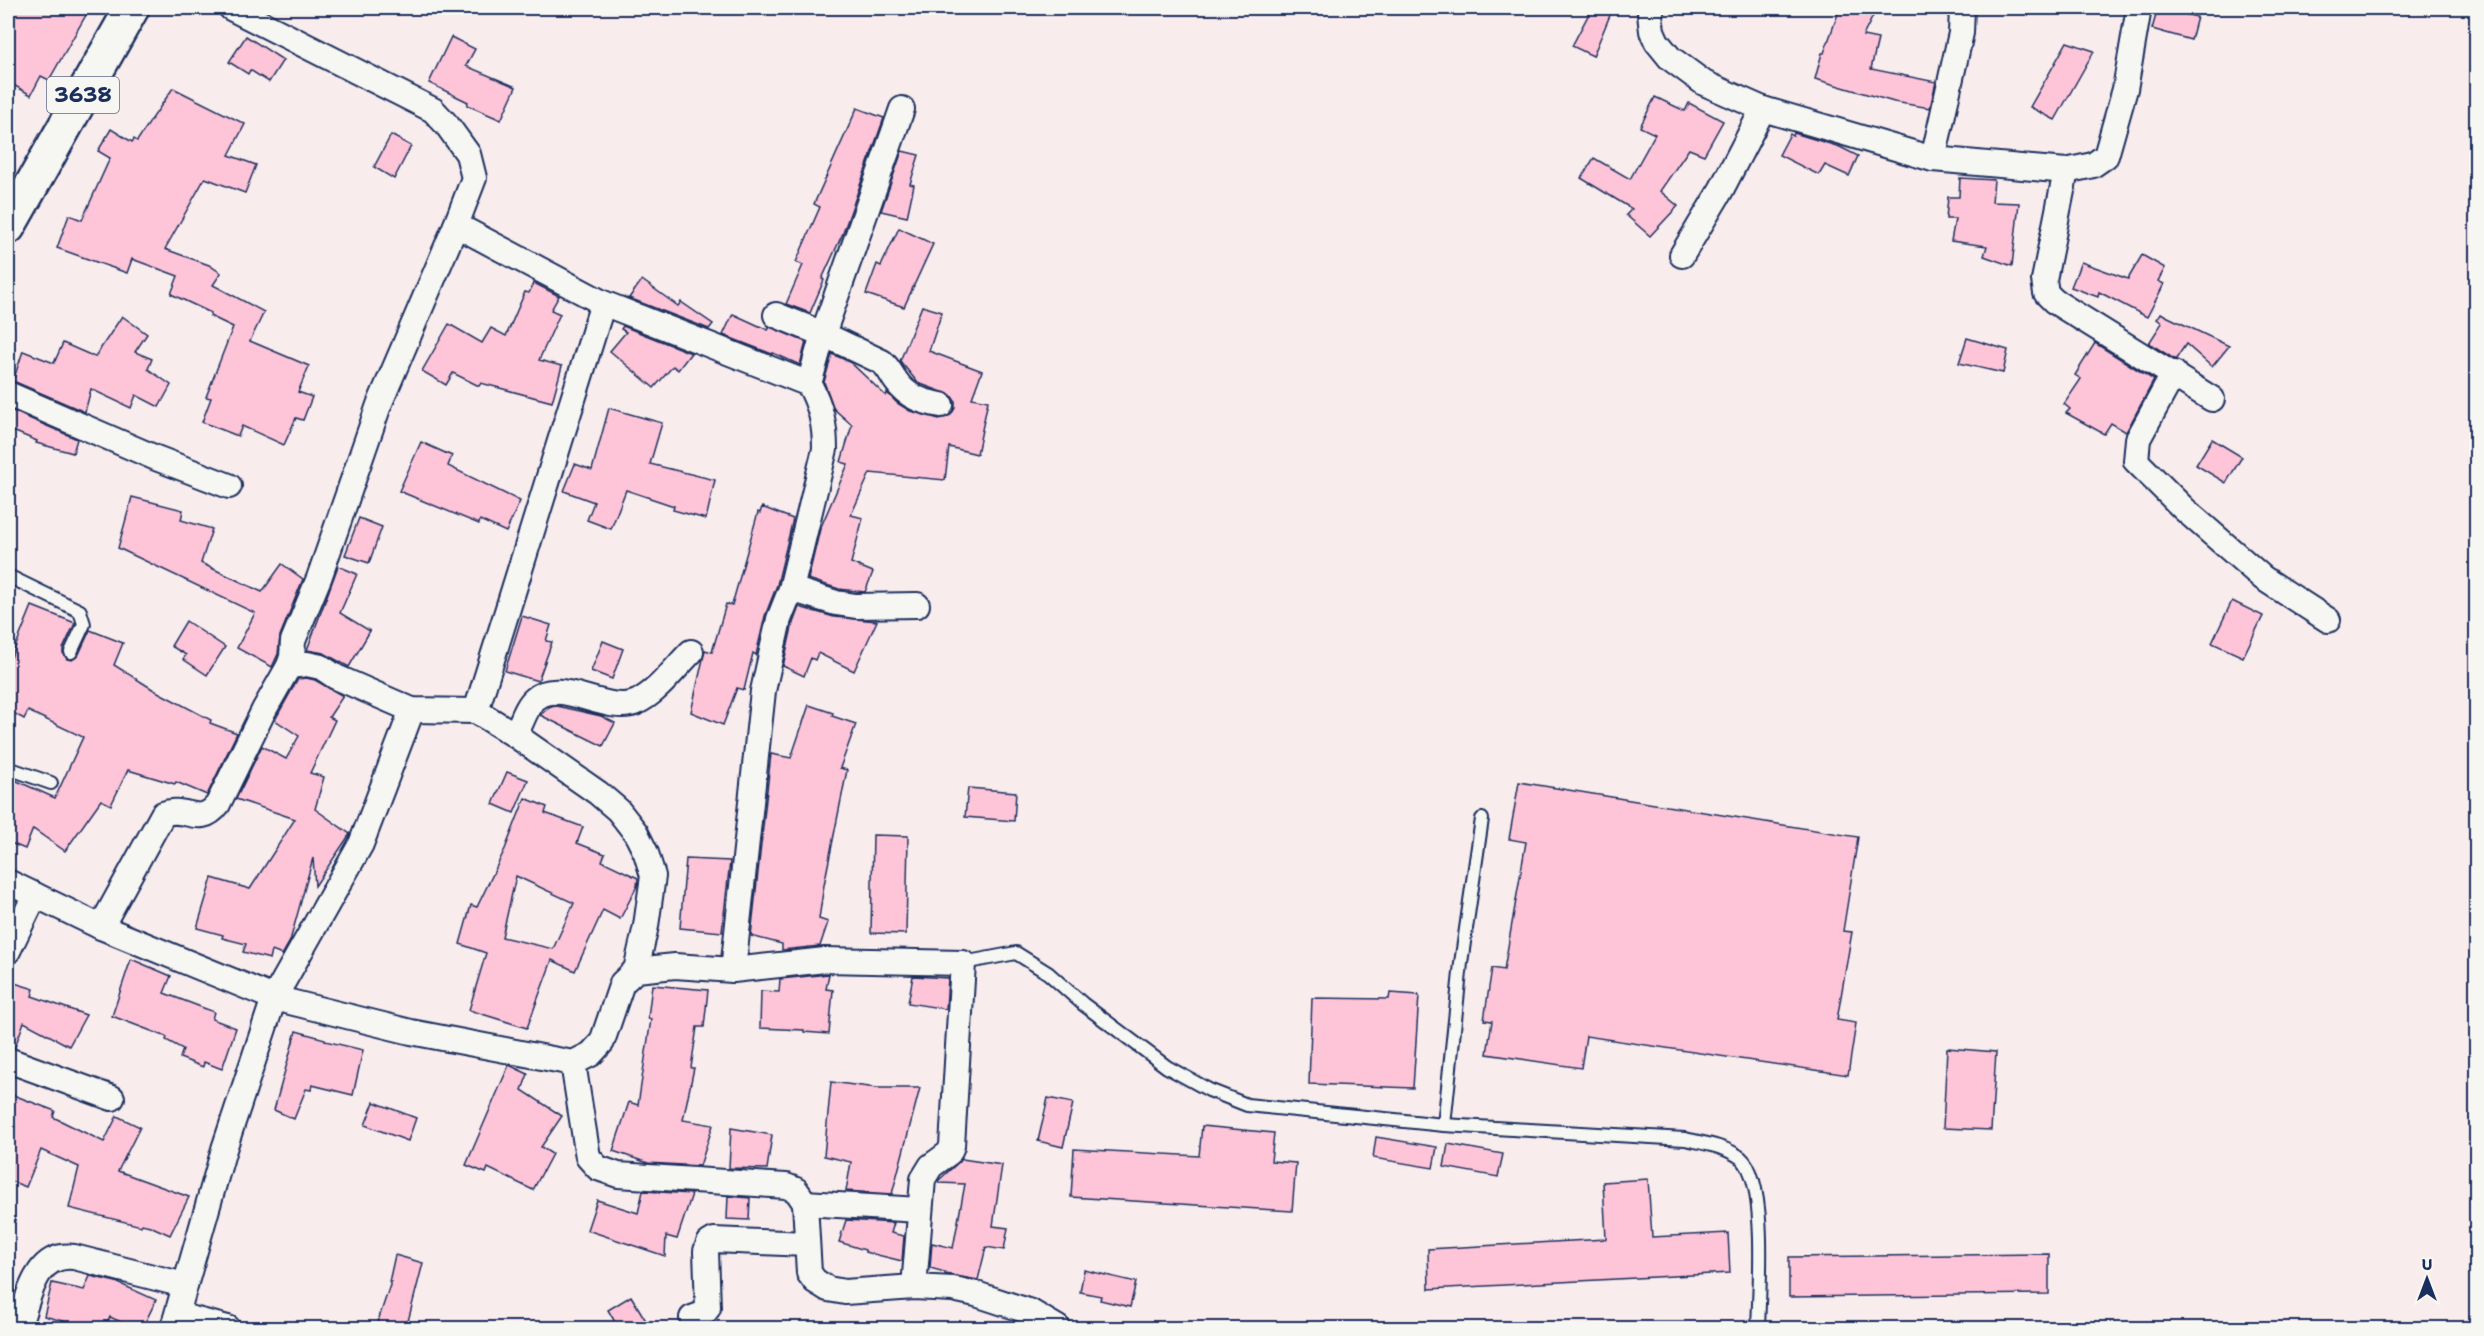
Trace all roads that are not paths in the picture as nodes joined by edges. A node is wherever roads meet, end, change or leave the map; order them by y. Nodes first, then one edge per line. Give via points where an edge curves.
1 (132, 8) edge
2 (231, 8) edge
3 (1652, 8) edge
4 (1962, 8) edge
5 (2139, 8) edge
6 (902, 109) dead end
7 (1763, 109) junction
8 (1933, 159) junction
9 (2066, 171) junction
10 (21, 180) edge
11 (456, 225) junction
12 (8, 227) edge
13 (1682, 255) dead end
14 (603, 303) junction
15 (776, 315) dead end
16 (823, 334) junction
17 (2174, 373) junction
18 (809, 384) junction
19 (8, 394) edge
20 (2212, 399) dead end
21 (941, 405) dead end
22 (229, 486) dead end
23 (8, 576) edge
24 (791, 589) junction
25 (917, 605) dead end
26 (2328, 620) dead end
27 (71, 652) dead end
28 (691, 652) dead end
29 (289, 666) junction
30 (412, 710) junction
31 (476, 711) junction
32 (515, 735) junction
33 (8, 768) edge
34 (51, 783) dead end
35 (1482, 819) dead end
36 (8, 882) edge
37 (35, 895) junction
38 (101, 927) junction
39 (8, 951) edge
40 (963, 963) junction
41 (636, 970) junction
42 (733, 970) junction
43 (274, 998) junction
44 (8, 1060) edge
45 (573, 1064) junction
46 (112, 1098) dead end
47 (1444, 1125) junction
48 (805, 1203) junction
49 (919, 1210) junction
50 (806, 1244) junction
51 (184, 1286) junction
52 (914, 1287) junction
53 (692, 1318) dead end
54 (175, 1322) edge
55 (18, 1329) edge
56 (228, 1329) edge
57 (1058, 1329) edge
58 (1758, 1329) edge

1 - 10 main road, 3638
2 - 11 street via 433,110 468,154 474,177
3 - 7 street via 1652,31 1670,58 1704,83
4 - 8 street via 1961,33
5 - 9 street via 2125,89 2106,156 2093,165
6 - 16 street
7 - 8 street
7 - 13 street via 1722,190
8 - 9 street
9 - 17 street via 2044,280 2046,293
10 - 12 main road, 3638
11 - 14 street
11 - 29 street via 379,405 293,641
14 - 18 street
14 - 31 street
15 - 16 street
16 - 18 street
16 - 21 street via 882,362 913,397
17 - 20 street
17 - 26 street via 2138,439 2136,461 2263,578
18 - 24 street via 823,418 825,450
19 - 22 street
23 - 27 lane via 80,611 84,624
24 - 25 street via 856,606
24 - 42 street via 779,619 763,692
28 - 32 street via 636,703 605,703 564,692 542,695 534,699
29 - 30 street via 321,667
29 - 38 street via 213,812 203,816 163,814
30 - 31 street
30 - 43 street via 361,844
31 - 32 street
32 - 41 street via 598,793 636,833 652,876
33 - 34 lane
35 - 47 lane via 1461,963
36 - 37 street
37 - 38 street
37 - 39 street
38 - 43 street
40 - 42 street via 825,960
40 - 47 lane via 1016,952 1167,1067 1247,1105
40 - 49 street via 952,1146 923,1179
41 - 42 street via 675,966
41 - 45 street via 622,982 602,1042
43 - 45 street via 411,1032
43 - 51 street
44 - 46 street
45 - 48 street via 588,1157 598,1168 618,1175 786,1186 796,1190
47 - 58 lane via 1685,1139 1718,1147 1742,1159 1753,1177 1759,1209
48 - 49 street
48 - 50 street
49 - 52 street
50 - 52 street via 809,1273 828,1289 845,1292
50 - 53 street via 714,1240 709,1243 708,1308
51 - 54 street
51 - 55 street via 74,1257 54,1258 39,1271
52 - 57 street via 976,1294 1031,1312
54 - 56 street

